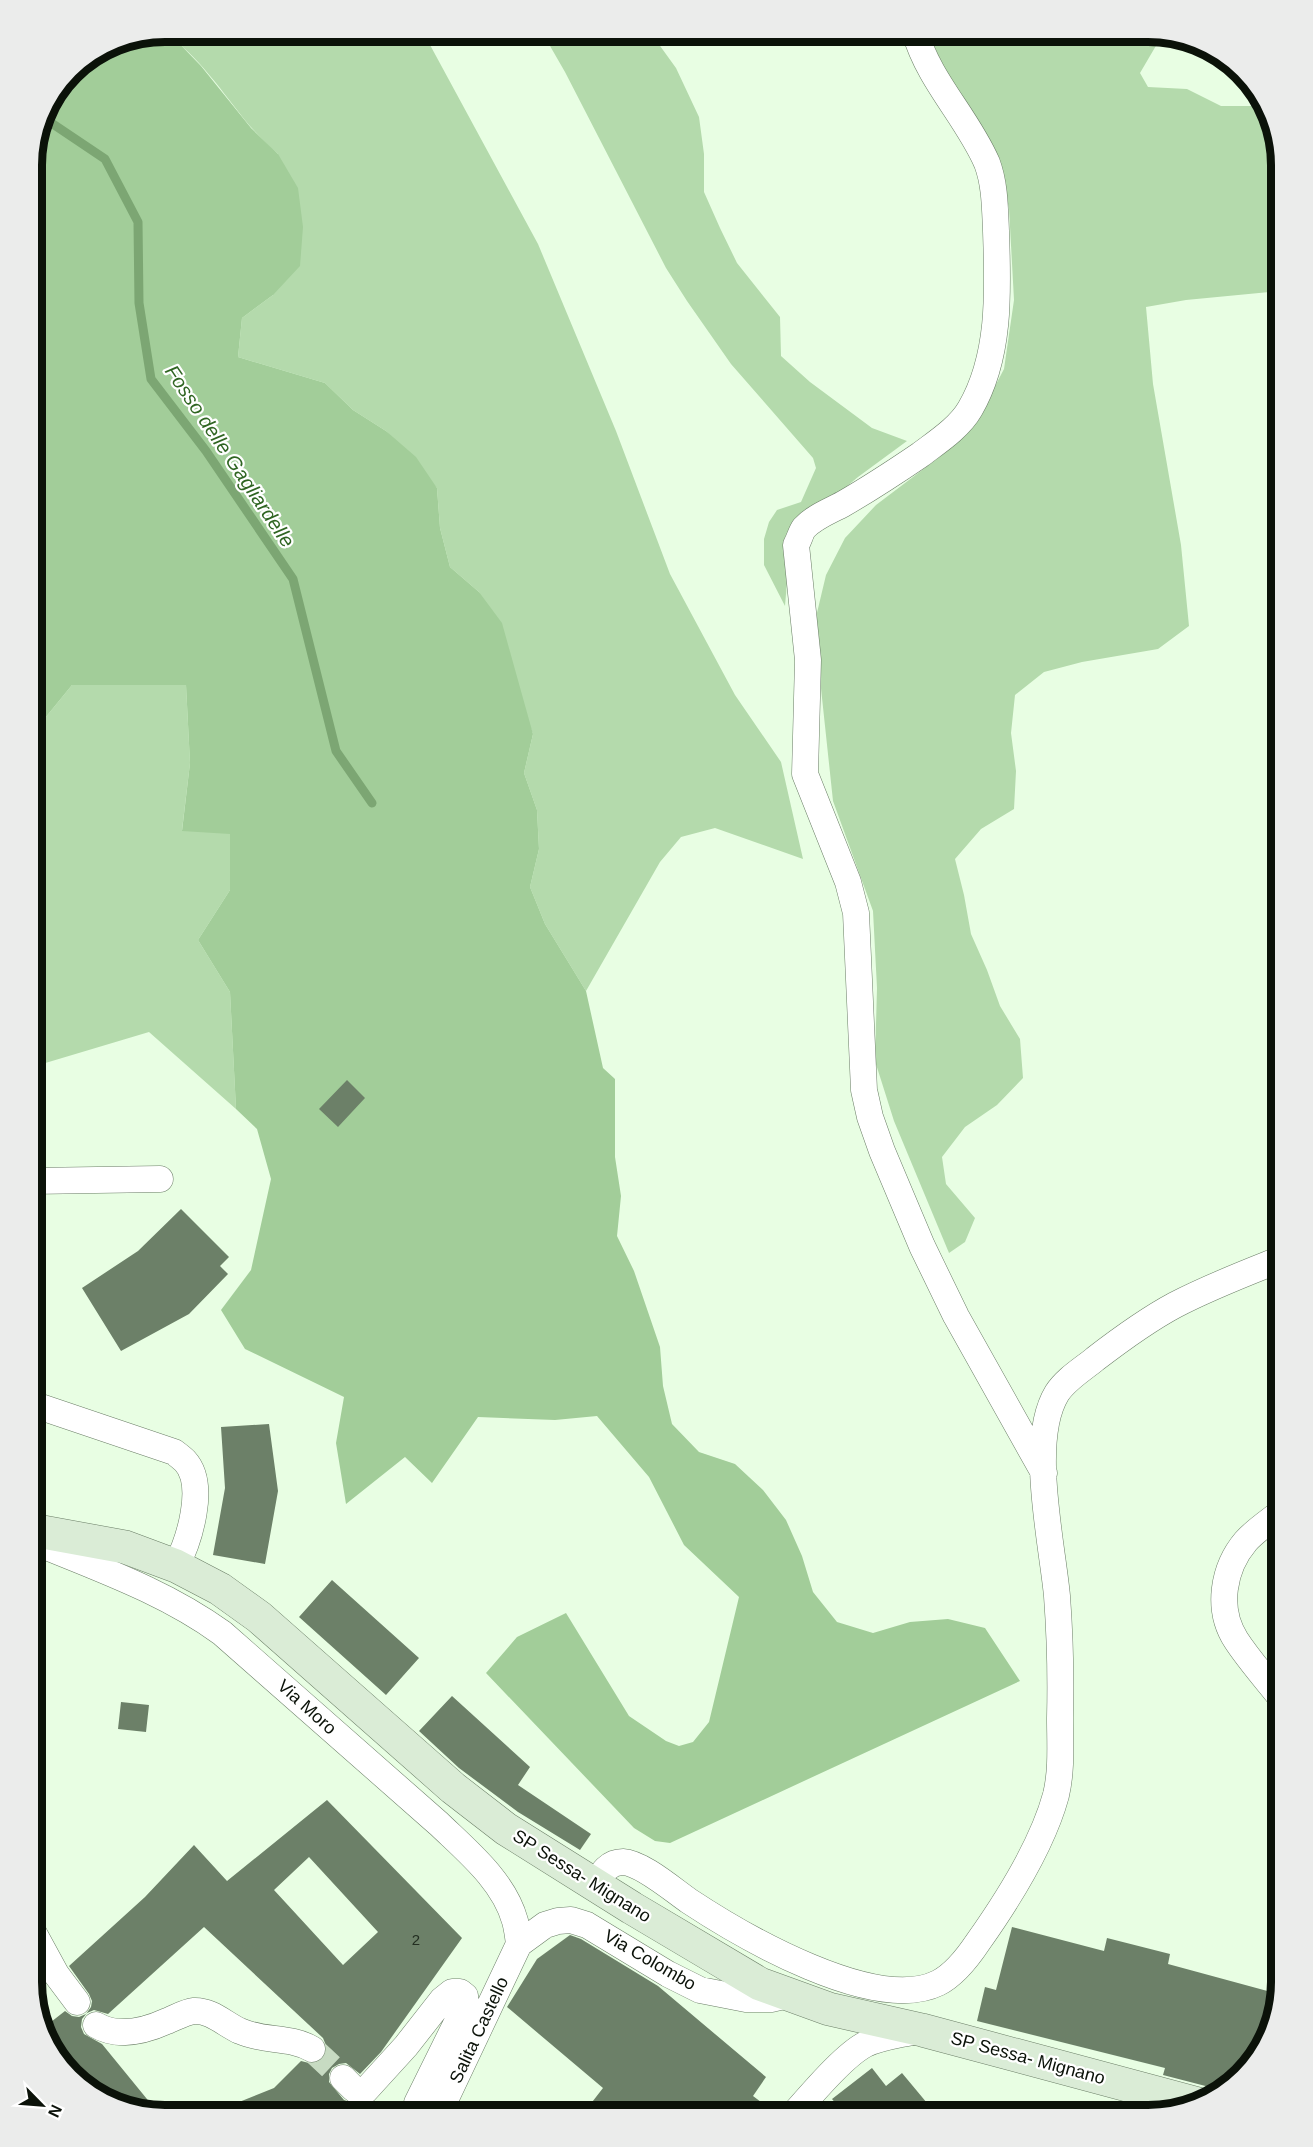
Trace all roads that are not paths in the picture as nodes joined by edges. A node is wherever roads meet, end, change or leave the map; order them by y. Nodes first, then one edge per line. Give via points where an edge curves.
1 (918, 42) edge
2 (160, 1179) dead end
3 (42, 1181) edge
4 (1271, 1263) edge
5 (42, 1407) edge
6 (1044, 1473) junction
7 (1271, 1520) edge
8 (42, 1532) edge
9 (42, 1545) edge
10 (176, 1566) junction
11 (1271, 1685) edge
12 (595, 1885) junction
13 (519, 1944) junction
14 (42, 1948) edge
15 (788, 1995) junction
16 (77, 2002) dead end
17 (96, 2025) dead end
18 (922, 2030) junction
19 (312, 2049) tunnel mouth
20 (343, 2078) tunnel mouth
21 (1183, 2100) edge
22 (418, 2105) edge
23 (443, 2105) edge
24 (803, 2105) edge

1 - 6 street via 931,72 988,166 993,188 998,288 994,329 984,379 960,424 869,489 820,517 804,529 796,544 808,660 805,774 848,882 856,913 864,1090 870,1118 956,1317
2 - 3 street
4 - 6 street via 1168,1308 1075,1375 1059,1390 1047,1414
5 - 10 street via 174,1452 187,1462 195,1481 193,1514
6 - 12 street via 1061,1665 1056,1794 1026,1865 977,1944 956,1970 939,1982 907,1991 857,1982 786,1957 628,1863 619,1862 604,1869
7 - 11 street via 1246,1541 1235,1557 1225,1582 1224,1600 1226,1619 1235,1639
8 - 10 street, SP Sessa- Mignano via 125,1547
9 - 13 street, Via Moro via 169,1599 222,1633 467,1851 508,1903
10 - 12 street, SP Sessa- Mignano via 240,1602 468,1800
12 - 15 street, SP Sessa- Mignano via 731,1968
13 - 15 street, Via Colombo via 545,1925 570,1920 600,1931 700,1990 746,1999
13 - 23 street, Salita Castello
14 - 16 street
15 - 18 street, SP Sessa- Mignano via 829,2009
17 - 19 street via 110,2031 136,2031 193,2011 210,2015 241,2032
18 - 21 street, SP Sessa- Mignano
18 - 24 street via 866,2044
20 - 22 street via 354,2089 365,2091 442,2000 452,1992 460,1992 466,2004

